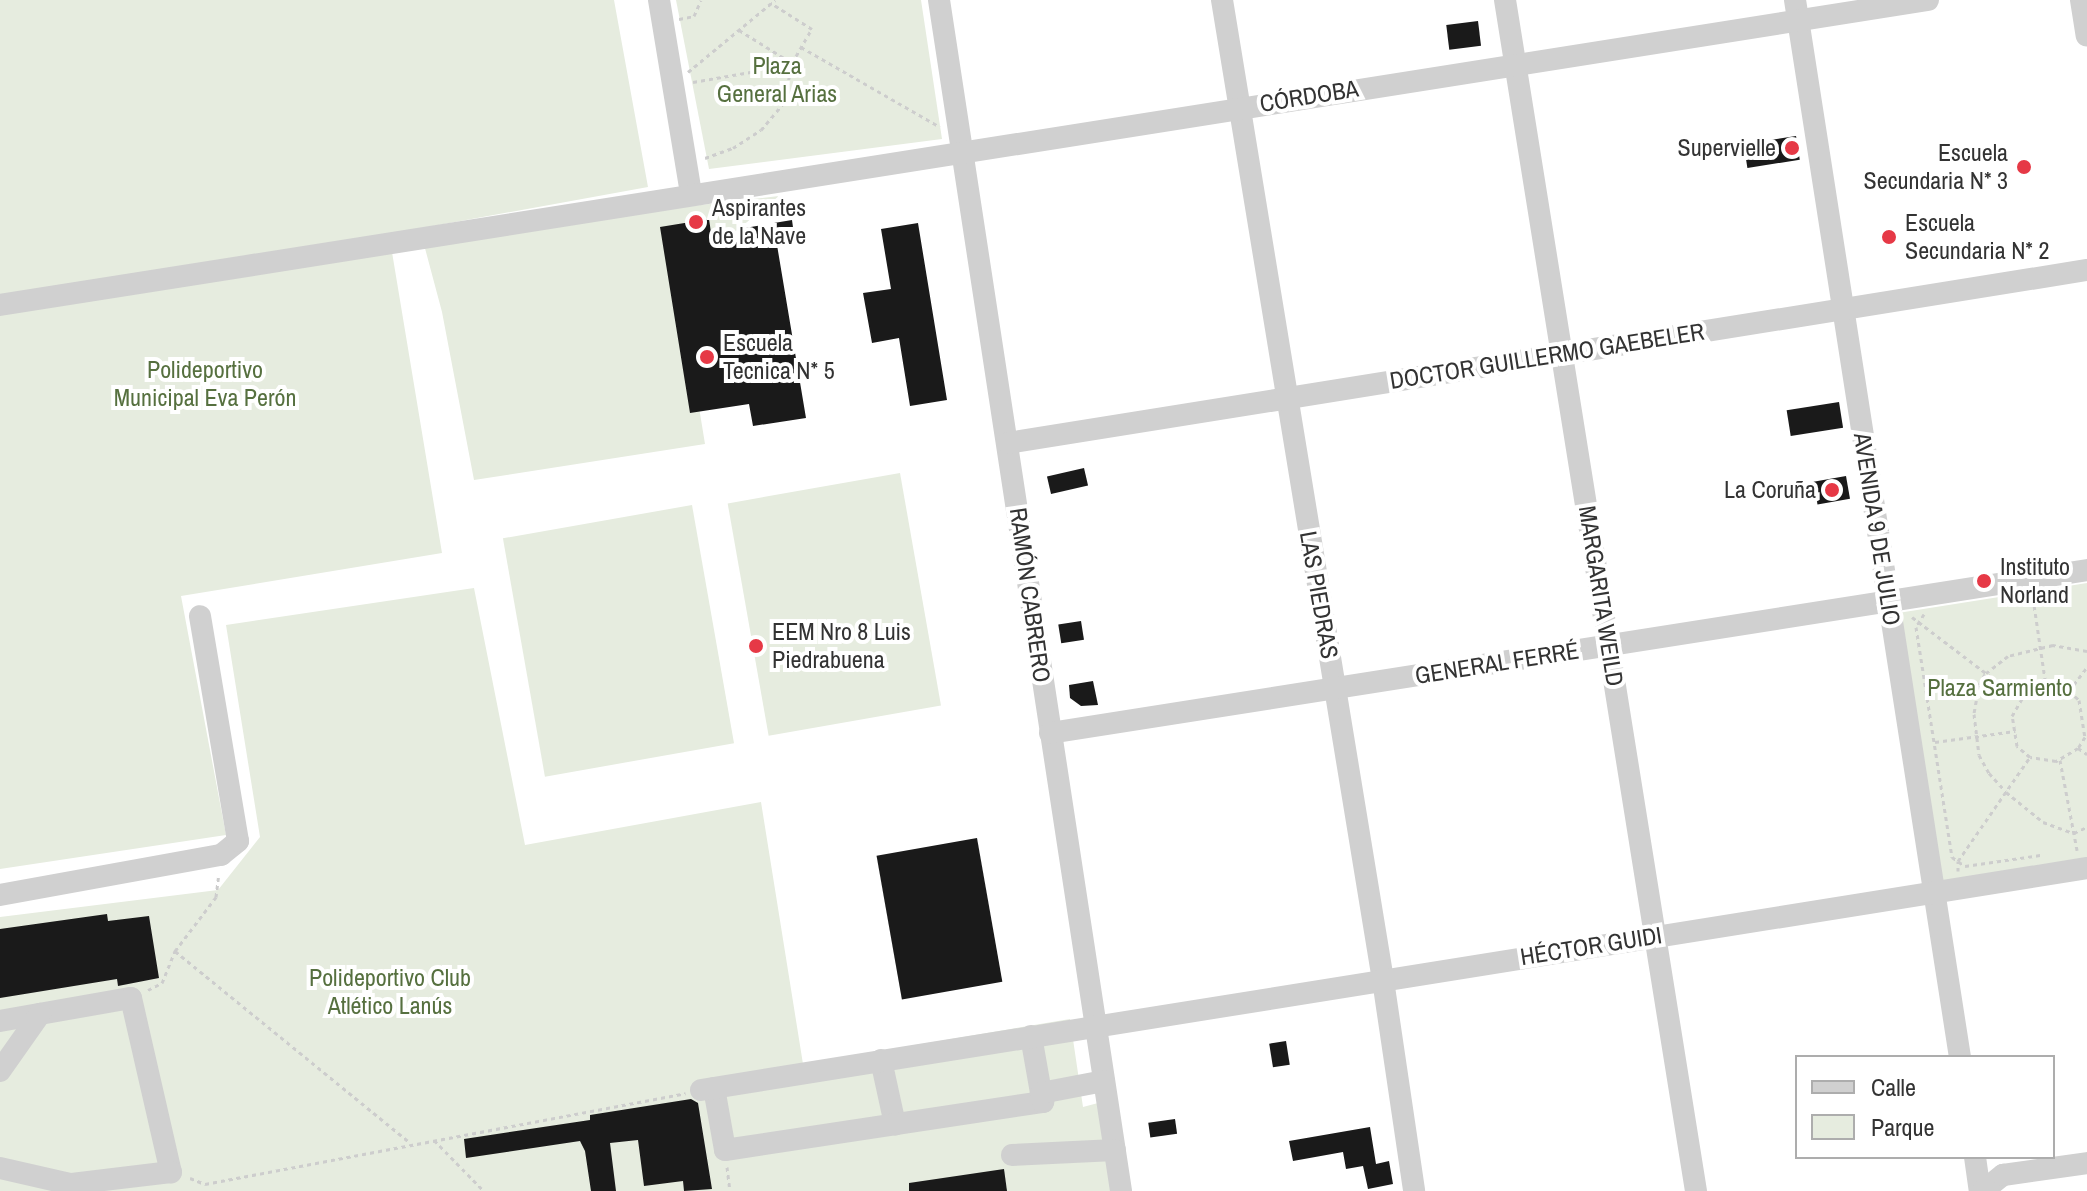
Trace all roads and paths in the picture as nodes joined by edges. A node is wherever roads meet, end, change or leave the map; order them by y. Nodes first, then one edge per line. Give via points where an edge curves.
1 (701, 0) edge
2 (939, 0) edge
3 (1222, 0) edge
4 (1505, 0) edge
5 (1928, 0) edge
6 (2081, 0) edge
7 (773, 2) edge
8 (1796, 10) edge
9 (661, 11) edge
10 (739, 30) junction
11 (2087, 36) edge
12 (801, 47) junction
13 (783, 57) junction
14 (792, 63) junction
15 (1515, 64) junction
16 (673, 84) junction
17 (1238, 108) junction
18 (959, 144) junction
19 (686, 165) junction
20 (691, 194) junction
21 (2087, 270) edge
22 (0, 305) edge
23 (1841, 308) junction
24 (1561, 353) junction
25 (1285, 398) junction
26 (1008, 443) junction
27 (2087, 570) edge
28 (2031, 588) junction
29 (2046, 595) dead end
30 (1888, 599) junction
31 (1925, 613) dead end
32 (200, 616) dead end
33 (1919, 623) junction
34 (1609, 644) junction
35 (2040, 646) junction
36 (2087, 651) edge
37 (2087, 667) edge
38 (1985, 674) junction
39 (2046, 686) junction
40 (1335, 689) junction
41 (2069, 691) junction
42 (2020, 699) junction
43 (2084, 720) edge
44 (2015, 731) junction
45 (1050, 733) junction
46 (1974, 737) junction
47 (1924, 744) junction
48 (2078, 748) junction
49 (2087, 754) edge
50 (2030, 757) junction
51 (2060, 760) junction
52 (2006, 792) junction
53 (2087, 827) edge
54 (2074, 833) junction
55 (2063, 851) dead end
56 (2049, 853) dead end
57 (221, 855) junction
58 (2083, 858) edge
59 (1958, 861) junction
60 (1959, 888) junction
61 (1936, 893) junction
62 (0, 895) edge
63 (1653, 935) junction
64 (175, 951) junction
65 (1383, 980) junction
66 (131, 998) junction
67 (40, 1014) junction
68 (0, 1021) edge
69 (1097, 1032) junction
70 (1032, 1042) junction
71 (1960, 1055) edge
72 (881, 1060) junction
73 (0, 1071) edge
74 (1104, 1081) junction
75 (707, 1089) junction
76 (1041, 1093) junction
77 (895, 1124) junction
78 (434, 1140) junction
79 (412, 1145) junction
80 (725, 1150) junction
81 (1115, 1150) junction
82 (1012, 1155) dead end
83 (1975, 1159) edge
84 (2087, 1163) edge
85 (0, 1168) edge
86 (171, 1172) junction
87 (484, 1191) edge
88 (730, 1191) edge
89 (1121, 1191) edge
90 (1414, 1191) edge
91 (1696, 1191) edge
92 (1982, 1191) edge

1 - 9 path via 694,16
2 - 18 street, RAMÓN CABRERO
3 - 17 street, LAS PIEDRAS
4 - 15 street, MARGARITA WEILD
5 - 8 street, CÓRDOBA
6 - 11 street
7 - 10 path
7 - 12 path via 812,29
8 - 15 street, CÓRDOBA
8 - 23 street, AVENIDA 9 DE JULIO
9 - 16 street
10 - 13 path
10 - 16 path
12 - 14 path
12 - 18 path
13 - 14 path
13 - 16 path via 762,70
14 - 19 path via 784,103 761,130 733,148
15 - 17 street, CÓRDOBA
15 - 24 street, MARGARITA WEILD
16 - 19 street
17 - 18 street, CÓRDOBA
17 - 25 street, LAS PIEDRAS
18 - 20 street, CÓRDOBA
18 - 26 street, RAMÓN CABRERO
19 - 20 street
20 - 22 street, CÓRDOBA
21 - 23 street, DOCTOR GUILLERMO GAEBELER
23 - 24 street, DOCTOR GUILLERMO GAEBELER
23 - 30 street, AVENIDA 9 DE JULIO
24 - 25 street, DOCTOR GUILLERMO GAEBELER
24 - 34 street, MARGARITA WEILD
25 - 26 street, DOCTOR GUILLERMO GAEBELER
25 - 40 street, LAS PIEDRAS
26 - 45 street, RAMÓN CABRERO
27 - 28 street, GENERAL FERRÉ
28 - 29 path
28 - 30 street, GENERAL FERRÉ
28 - 35 path
30 - 33 path
30 - 34 street, GENERAL FERRÉ
30 - 47 street, AVENIDA 9 DE JULIO
31 - 33 path
32 - 57 street via 239,832 238,841
33 - 38 path
33 - 47 path
34 - 40 street, GENERAL FERRÉ
34 - 63 street, MARGARITA WEILD
35 - 36 path
35 - 38 path via 2008,656
35 - 39 path
37 - 41 path
38 - 42 path
38 - 46 path via 1976,700
39 - 41 path
39 - 42 path
40 - 45 street, GENERAL FERRÉ
40 - 65 street, LAS PIEDRAS
41 - 43 path via 2079,700
42 - 44 path via 2012,716
43 - 48 path via 2085,737
44 - 46 path
44 - 50 path via 2017,746
45 - 69 street, RAMÓN CABRERO
46 - 47 path
46 - 52 path via 1989,773
47 - 59 path via 1952,857
47 - 61 street, AVENIDA 9 DE JULIO
48 - 49 path
48 - 51 path
50 - 51 path
50 - 52 path
51 - 54 path
52 - 54 path via 2043,822
52 - 59 path
53 - 54 path
54 - 58 path
55 - 58 path
56 - 59 path via 1965,866
57 - 62 street
57 - 64 path via 216,897
58 - 60 street, HÉCTOR GUIDI
59 - 60 path
60 - 61 street, HÉCTOR GUIDI
61 - 63 street, HÉCTOR GUIDI
61 - 71 street, AVENIDA 9 DE JULIO
63 - 65 street, HÉCTOR GUIDI
63 - 91 street, MARGARITA WEILD
64 - 66 path via 162,983
64 - 79 path
65 - 69 street, HÉCTOR GUIDI
65 - 90 street, LAS PIEDRAS
66 - 67 street
66 - 86 street
67 - 68 street
67 - 73 street
69 - 70 street, HÉCTOR GUIDI
69 - 74 street, RAMÓN CABRERO
70 - 72 street, HÉCTOR GUIDI
70 - 76 street
72 - 75 street, HÉCTOR GUIDI
72 - 77 street
74 - 76 street
74 - 81 street, RAMÓN CABRERO
75 - 78 path
75 - 80 street
76 - 77 street via 1043,1102
77 - 80 street
78 - 79 path
78 - 87 path
79 - 86 path via 205,1184
80 - 88 path
81 - 82 street
81 - 89 street, RAMÓN CABRERO
83 - 92 street
84 - 92 street via 2003,1175
85 - 86 street via 70,1184

